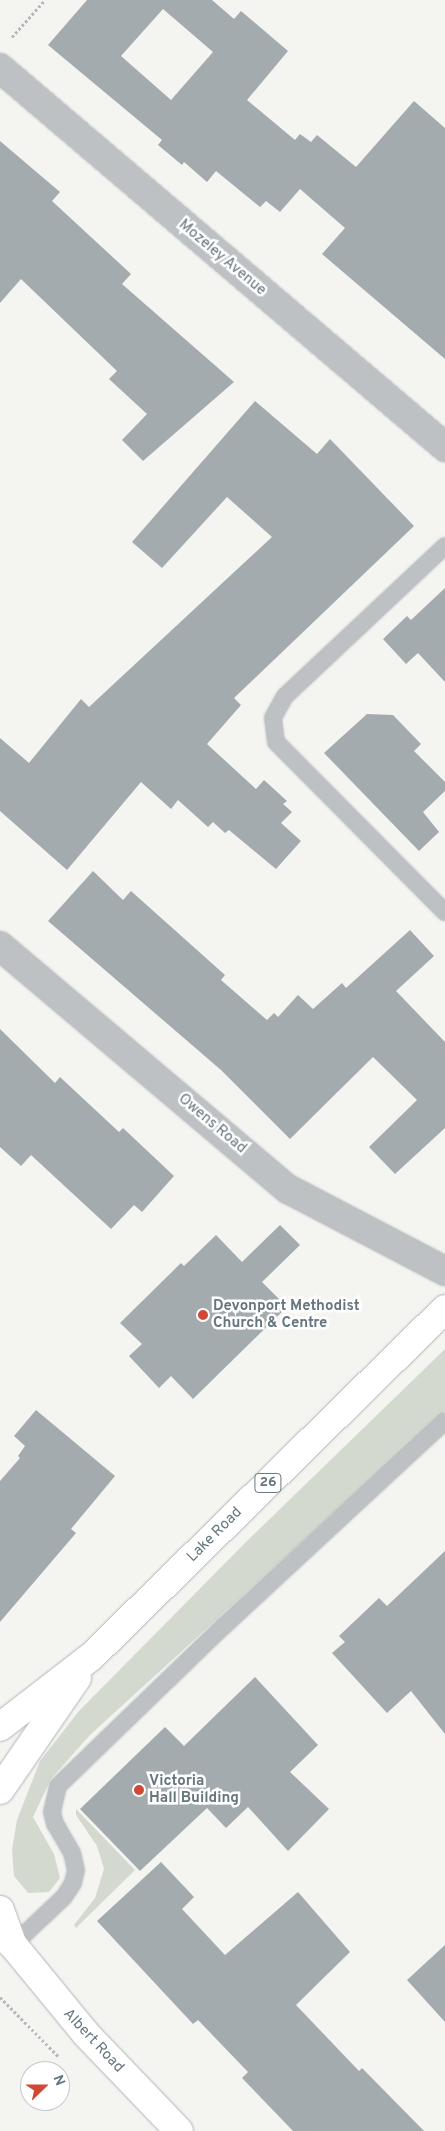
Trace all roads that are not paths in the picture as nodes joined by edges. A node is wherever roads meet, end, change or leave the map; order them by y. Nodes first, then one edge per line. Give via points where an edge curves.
1 (0, 68) edge
2 (445, 447) edge
3 (445, 546) edge
4 (445, 912) edge
5 (0, 946) edge
6 (445, 1272) edge
7 (445, 1309) edge
8 (445, 1421) edge
9 (92, 1656) junction
10 (0, 1727) edge
11 (0, 1790) edge
12 (0, 1910) edge
13 (7, 1939) edge
14 (179, 2131) edge

1 - 2 street, Mozeley Avenue
3 - 4 lane via 285,696 272,718 276,742
5 - 6 street, Owens Road via 288,1188
7 - 9 main road, Lake Road / 26
8 - 13 lane via 225,1625 58,1786 52,1812 55,1824 72,1853 76,1870 73,1883 64,1897
9 - 10 main road, Lake Road / 26
9 - 11 main road, Lake Road / 26
12 - 13 main road, Albert Road
13 - 14 main road, Albert Road via 49,1993

